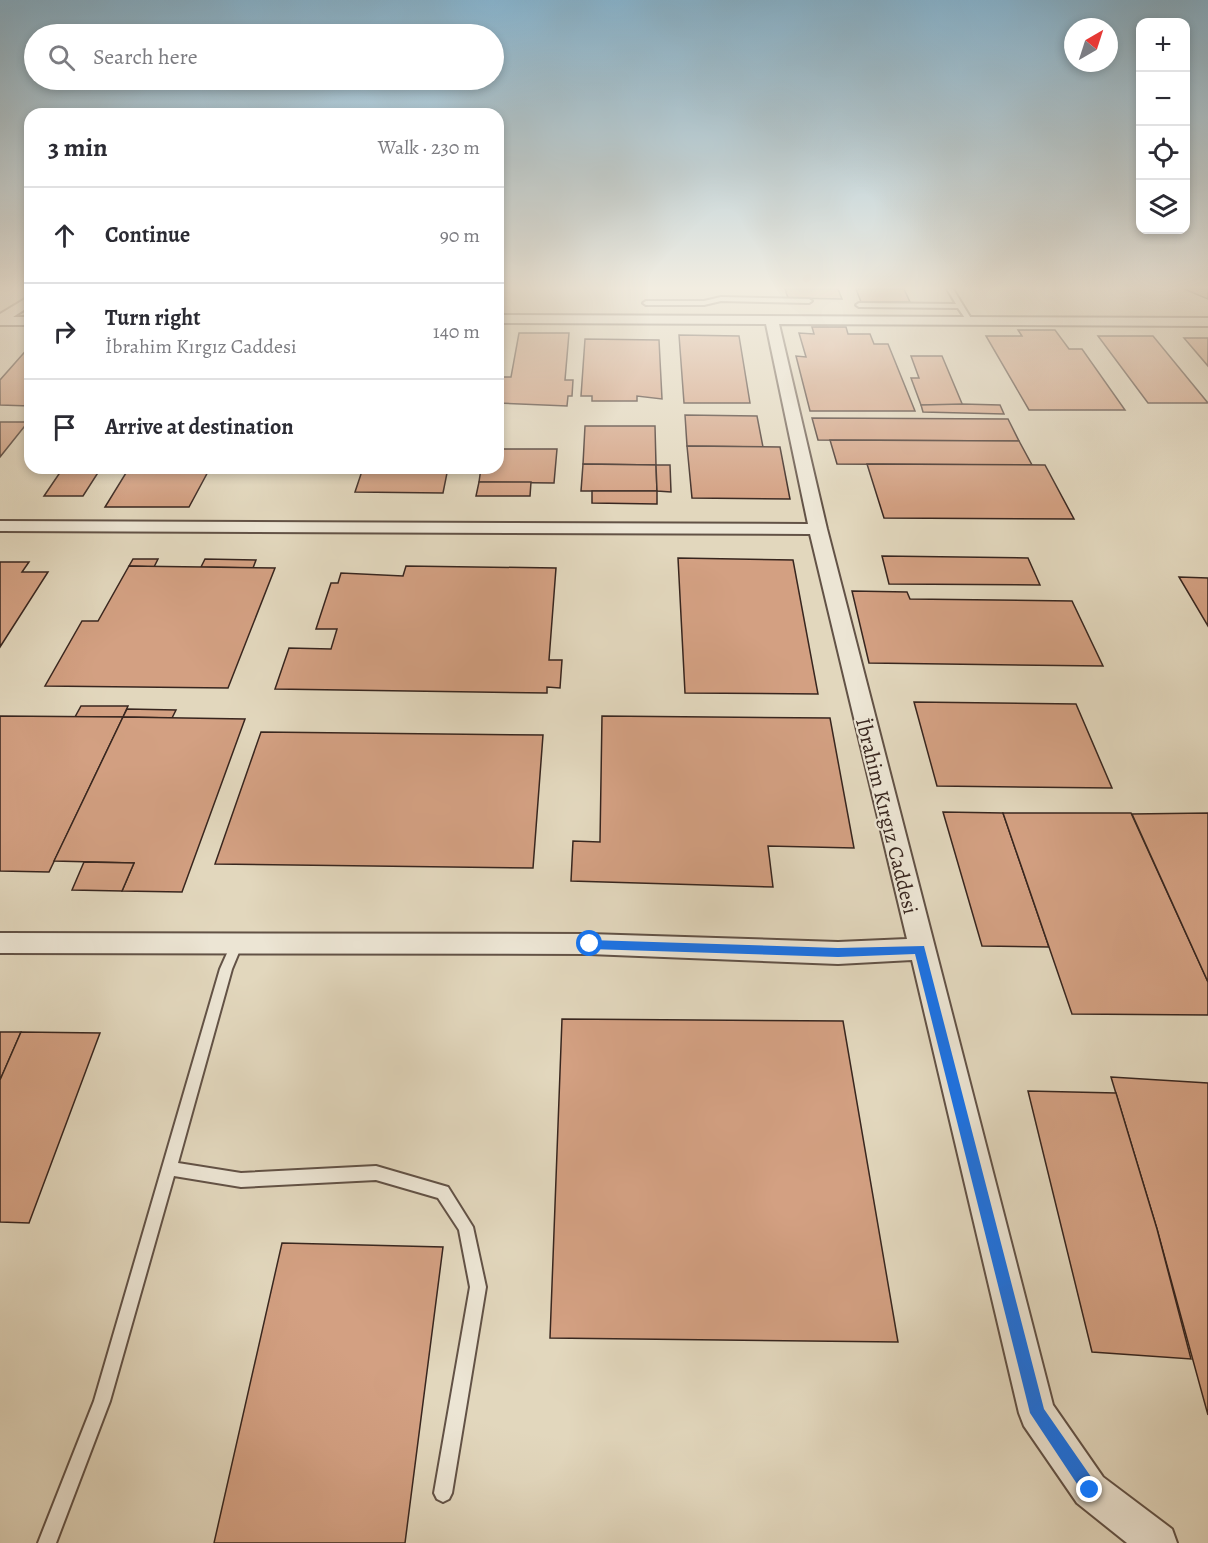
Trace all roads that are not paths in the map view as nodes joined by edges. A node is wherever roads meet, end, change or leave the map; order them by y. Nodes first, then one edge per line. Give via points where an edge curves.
1 (781, 361) edge
2 (0, 526) edge
3 (818, 529) junction
4 (0, 943) edge
5 (236, 945) junction
6 (920, 949) junction
7 (169, 1168) junction
8 (443, 1493) dead end
9 (47, 1543) edge
10 (1158, 1543) edge

1 - 3 street, İbrahim Kırgız Caddesi
2 - 3 street
3 - 6 street, İbrahim Kırgız Caddesi
4 - 5 street
5 - 6 street via 590,944 838,953
5 - 7 lane
6 - 10 street, İbrahim Kırgız Caddesi via 1037,1413 1090,1490
7 - 8 lane via 241,1180 376,1173 443,1192 466,1227 478,1287
7 - 9 lane via 102,1401

